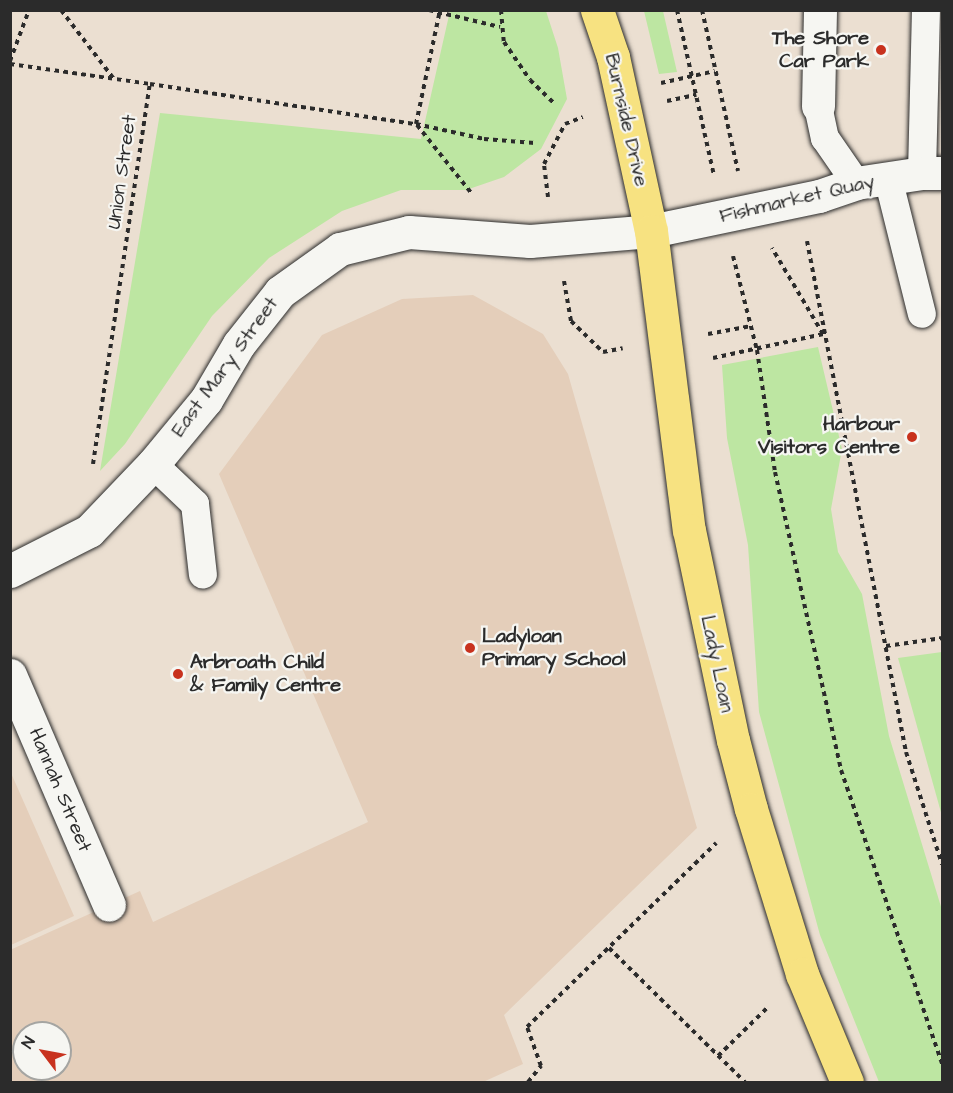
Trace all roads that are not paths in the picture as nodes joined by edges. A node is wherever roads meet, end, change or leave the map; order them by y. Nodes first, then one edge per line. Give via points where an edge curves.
1 (597, 10) edge
2 (820, 10) edge
3 (926, 10) edge
4 (819, 106) joint
5 (932, 173) edge
6 (888, 178) junction
7 (856, 183) junction
8 (651, 231) junction
9 (922, 314) dead end
10 (153, 464) junction
11 (10, 571) edge
12 (203, 575) dead end
13 (10, 675) edge
14 (109, 905) dead end
15 (847, 1083) edge

1 - 8 main road, Burnside Drive via 614,57
2 - 4 street
3 - 5 lane
4 - 7 lane via 825,138
5 - 6 street, Fishmarket Quay
6 - 7 street, Fishmarket Quay
6 - 9 lane
7 - 8 street, Fishmarket Quay via 819,196
8 - 10 street, East Mary Street via 531,241 409,232 340,249 280,292 239,344 206,400
8 - 15 main road, Lady Loan via 689,530 733,740 802,974
10 - 11 street, East Mary Street via 89,531
10 - 12 lane via 195,504
13 - 14 street, Hannah Street

